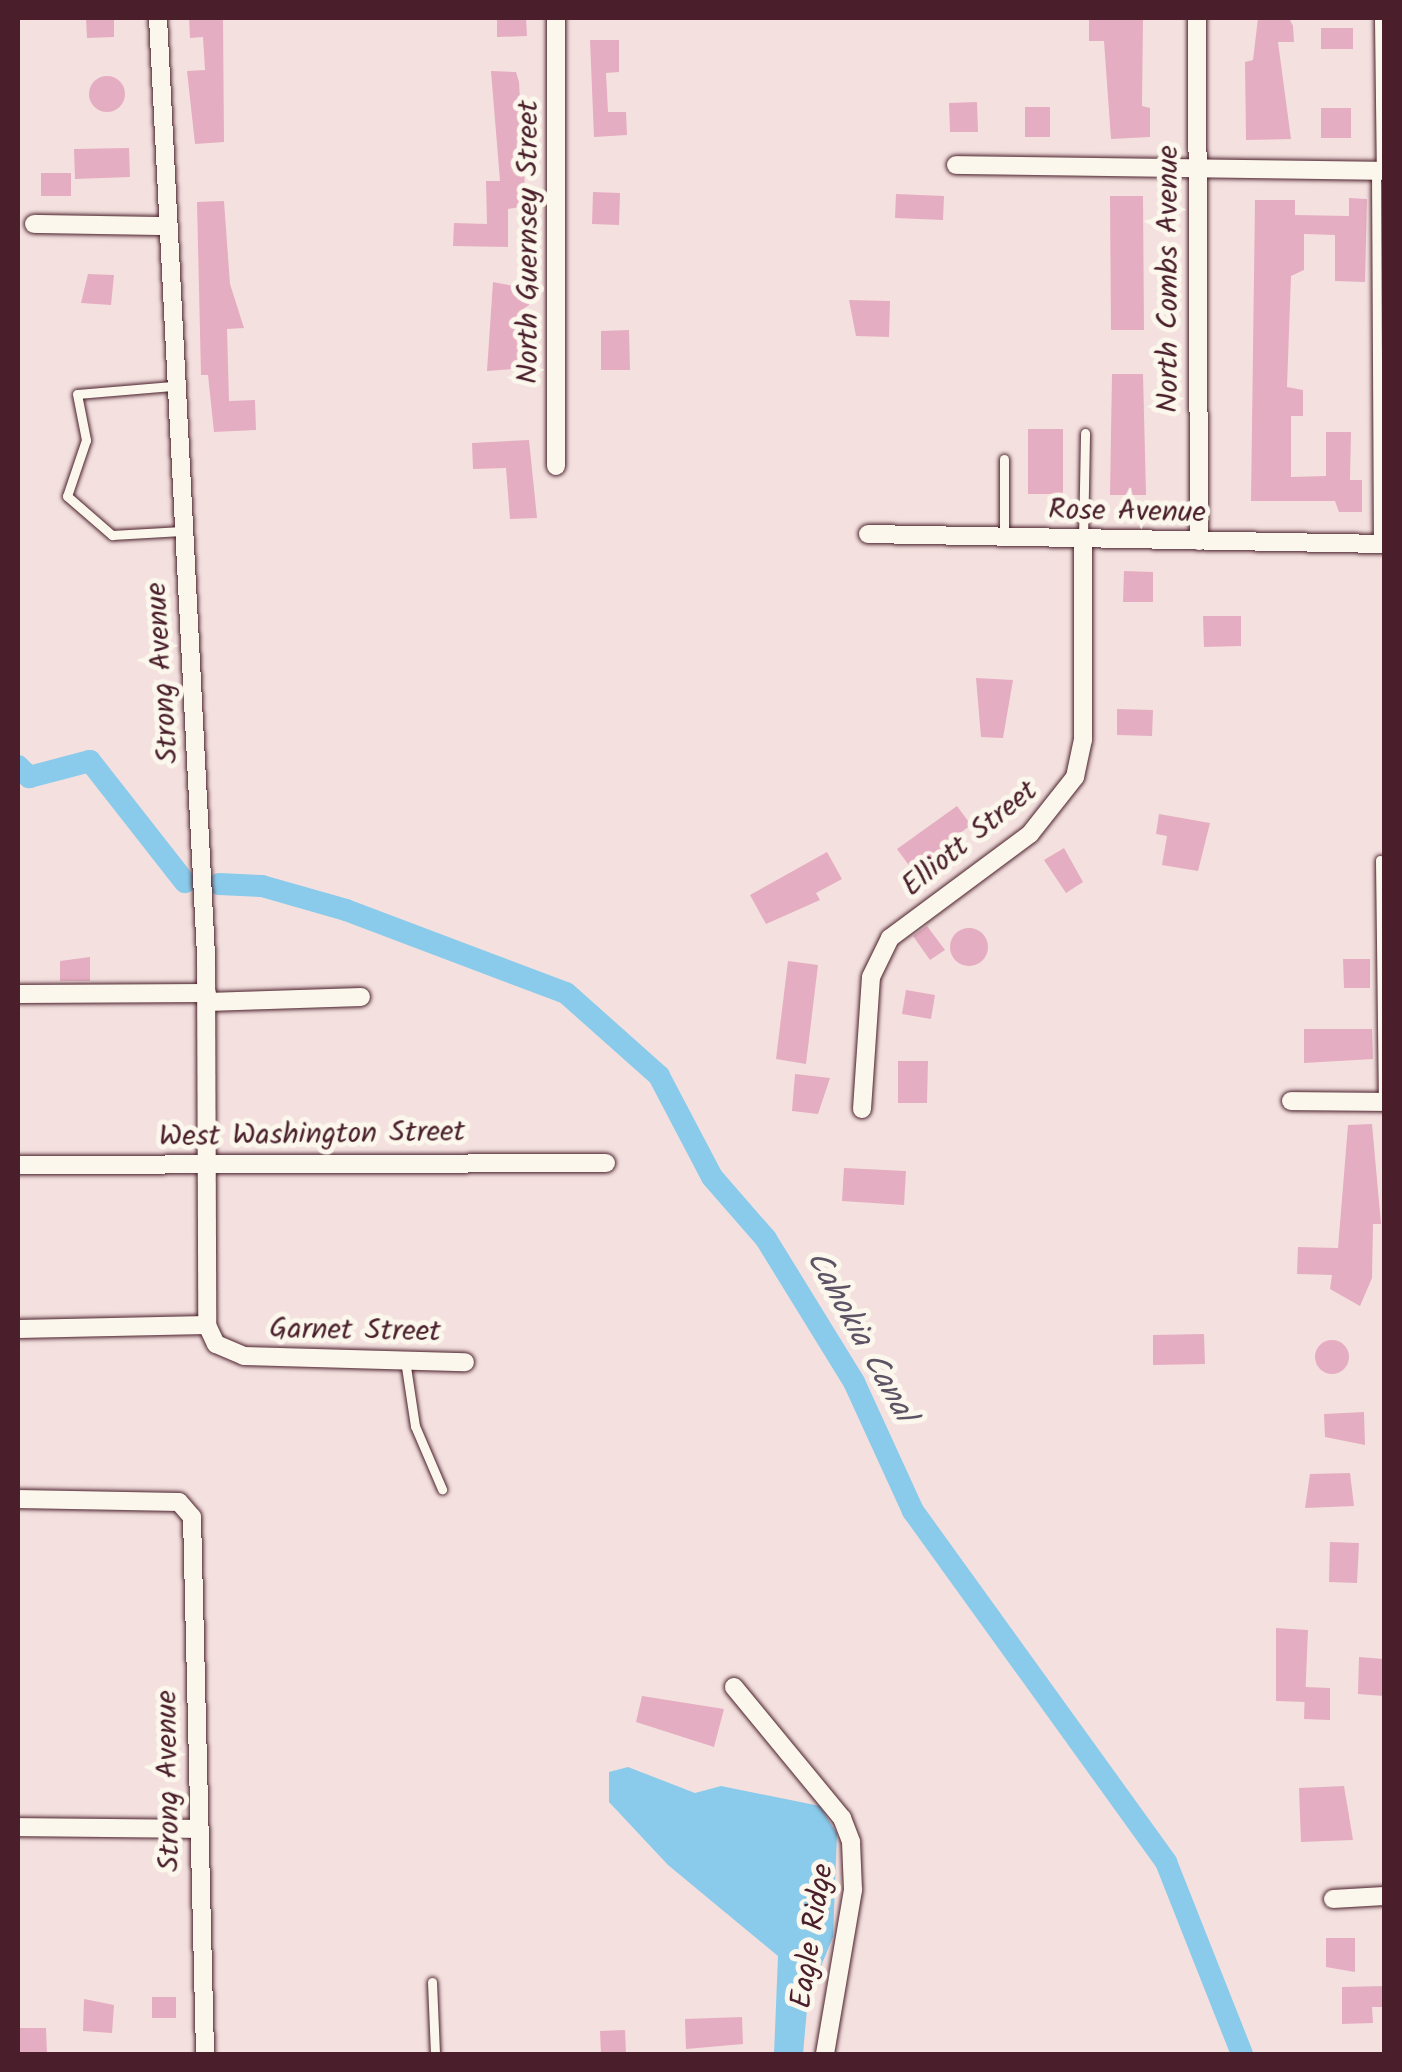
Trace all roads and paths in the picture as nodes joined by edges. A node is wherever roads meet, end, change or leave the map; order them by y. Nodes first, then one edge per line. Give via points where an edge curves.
1 (158, 18) edge
2 (556, 18) edge
3 (1196, 18) edge
4 (1379, 18) edge
5 (956, 165) dead end
6 (1196, 168) junction
7 (1381, 171) edge
8 (34, 224) dead end
9 (165, 226) junction
10 (172, 386) junction
11 (1085, 433) dead end
12 (1004, 459) dead end
13 (556, 466) dead end
14 (182, 531) junction
15 (868, 534) dead end
16 (1004, 537) junction
17 (1082, 540) junction
18 (1199, 541) junction
19 (1381, 544) edge
20 (1380, 860) dead end
21 (18, 994) edge
22 (207, 997) junction
23 (361, 998) dead end
24 (1291, 1101) dead end
25 (1384, 1102) edge
26 (862, 1109) dead end
27 (606, 1163) dead end
28 (18, 1165) edge
29 (210, 1165) junction
30 (207, 1326) junction
31 (18, 1328) edge
32 (405, 1360) junction
33 (466, 1362) dead end
34 (442, 1489) dead end
35 (18, 1499) edge
36 (734, 1687) dead end
37 (18, 1828) edge
38 (197, 1829) junction
39 (1384, 1896) edge
40 (1332, 1900) dead end
41 (432, 1982) dead end
42 (204, 2054) edge
43 (434, 2054) edge
44 (826, 2054) edge

1 - 9 street, Strong Avenue
2 - 13 street, North Guernsey Street
3 - 6 street, North Combs Avenue
4 - 7 lane
5 - 6 street
6 - 7 street
6 - 18 street, North Combs Avenue
7 - 19 lane
8 - 9 street
9 - 10 street, Strong Avenue
10 - 14 street, Strong Avenue
10 - 14 lane via 78,394 86,440 67,496 112,535
11 - 17 lane
12 - 16 lane
14 - 22 street, Strong Avenue
15 - 16 street, Rose Avenue
16 - 17 street, Rose Avenue
17 - 18 street, Rose Avenue
17 - 26 street, Elliott Street via 1084,740 1075,777 1030,834 890,938 872,977
18 - 19 street, Rose Avenue
20 - 25 lane
21 - 22 street
22 - 23 street
22 - 29 street, Strong Avenue
24 - 25 street
27 - 29 street, West Washington Street
28 - 29 street, West Washington Street
29 - 30 street, Strong Avenue
30 - 31 street
30 - 32 street, Garnet Street via 216,1344 244,1356
32 - 33 street, Garnet Street
32 - 34 lane via 415,1426
35 - 38 street, Strong Avenue via 188,1508
36 - 44 street, Eagle Ridge via 842,1818 852,1842 853,1890
37 - 38 street
38 - 42 street, Strong Avenue
39 - 40 street
41 - 43 lane

